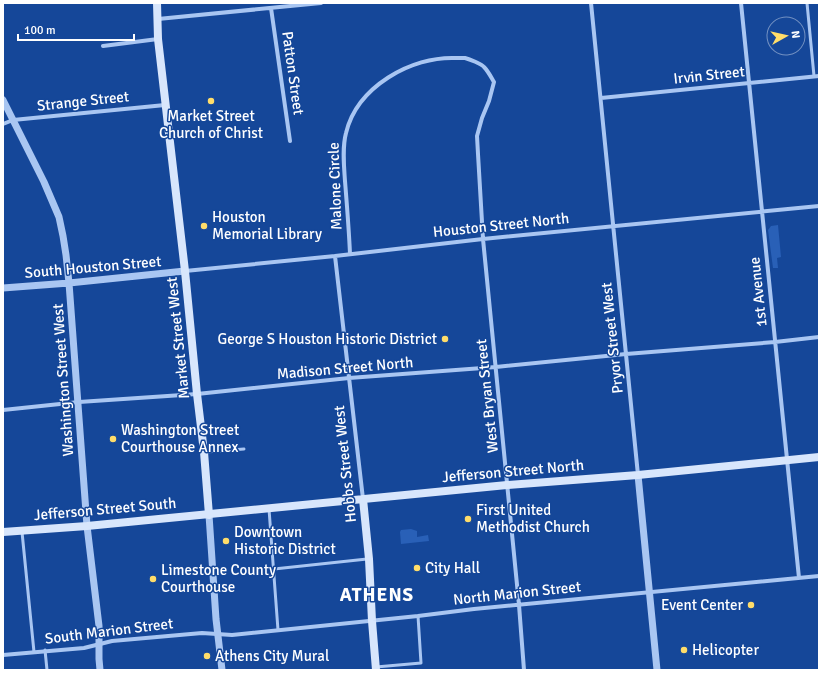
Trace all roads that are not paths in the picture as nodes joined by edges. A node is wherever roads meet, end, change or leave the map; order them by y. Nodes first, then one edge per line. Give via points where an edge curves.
1 (157, 3) edge
2 (321, 3) edge
3 (591, 3) edge
4 (742, 3) edge
5 (807, 3) edge
6 (271, 8) junction
7 (158, 19) junction
8 (158, 39) junction
9 (103, 46) dead end
10 (817, 76) edge
11 (750, 83) junction
12 (601, 98) junction
13 (3, 100) edge
14 (166, 105) junction
15 (14, 120) junction
16 (3, 124) edge
17 (290, 141) dead end
18 (819, 206) edge
19 (762, 211) junction
20 (613, 226) junction
21 (483, 239) junction
22 (350, 254) junction
23 (335, 256) junction
24 (185, 271) junction
25 (69, 283) junction
26 (3, 288) edge
27 (819, 337) edge
28 (775, 342) junction
29 (626, 354) junction
30 (496, 367) junction
31 (349, 378) junction
32 (197, 394) junction
33 (78, 402) junction
34 (3, 410) edge
35 (244, 449) dead end
36 (204, 452) junction
37 (819, 457) edge
38 (787, 460) junction
39 (638, 475) junction
40 (507, 485) junction
41 (363, 499) junction
42 (269, 509) junction
43 (209, 515) junction
44 (87, 526) junction
45 (22, 530) junction
46 (3, 532) edge
47 (369, 559) junction
48 (274, 569) junction
49 (819, 576) edge
50 (799, 578) junction
51 (650, 592) junction
52 (520, 605) junction
53 (418, 616) junction
54 (372, 621) junction
55 (278, 630) junction
56 (218, 634) junction
57 (99, 644) junction
58 (45, 650) junction
59 (34, 652) junction
60 (3, 654) edge
61 (376, 669) edge
62 (47, 670) edge
63 (100, 670) edge
64 (222, 670) edge
65 (524, 670) edge
66 (657, 670) edge

1 - 7 main road, Market Street West
2 - 6 street
3 - 12 street, Pryor Street West
4 - 11 street, 1st Avenue
5 - 10 lane
6 - 7 street
6 - 17 street, Patton Street
7 - 8 main road, Market Street West
8 - 9 street
8 - 14 main road, Market Street West
10 - 11 street, Irvin Street
11 - 12 street, Irvin Street
11 - 19 street, 1st Avenue
12 - 20 street, Pryor Street West
13 - 15 street, Washington Street West
14 - 15 street, Strange Street
14 - 24 main road, Market Street West
15 - 16 street, Strange Street
15 - 25 street, Washington Street West via 59,217
18 - 19 street, Houston Street North
19 - 20 street, Houston Street North
19 - 28 street, 1st Avenue
20 - 21 street, Houston Street North
20 - 29 street, Pryor Street West
21 - 22 street, Houston Street North
21 - 22 street, Malone Circle via 477,136 494,82 484,66 465,58 441,58 418,63 384,80 363,100 352,116 345,133 344,152
21 - 30 street, West Bryan Street
22 - 23 street, Houston Street North
23 - 24 street, Houston Street North
23 - 31 street, Hobbs Street West
24 - 25 street, South Houston Street
24 - 32 main road, Market Street West
25 - 26 street, South Houston Street
25 - 33 street, Washington Street West
27 - 28 street
28 - 29 street
28 - 38 street, 1st Avenue
29 - 30 street, Madison Street North
29 - 39 street, Pryor Street West
30 - 31 street, Madison Street North
30 - 40 street, West Bryan Street
31 - 32 street, Madison Street North
31 - 41 street, Hobbs Street West
32 - 33 street, Madison Street North
32 - 36 main road, Market Street West
33 - 34 street, Madison Street North
33 - 44 street, Washington Street West
35 - 36 lane
36 - 43 main road, Market Street West
37 - 38 main road, Jefferson Street North
38 - 39 main road, Jefferson Street North
38 - 50 street, 1st Avenue
39 - 40 main road, Jefferson Street North
39 - 51 street, Pryor Street West
40 - 41 main road, Jefferson Street North
40 - 52 street, West Bryan Street
41 - 42 main road, Jefferson Street North
41 - 47 main road, Hobbs Street West
42 - 43 main road, Jefferson Street North
42 - 48 lane
43 - 44 main road, Jefferson Street South
43 - 56 street, Market Street West
44 - 45 main road, Jefferson Street South
44 - 57 street, Washington Street West via 100,626
45 - 46 main road, Jefferson Street South
45 - 59 lane
47 - 48 lane
47 - 54 main road, Hobbs Street West
48 - 55 lane
49 - 50 street, North Marion Street
50 - 51 street, North Marion Street
51 - 52 street, North Marion Street
51 - 66 street, Pryor Street West
52 - 53 street, North Marion Street
52 - 65 street, West Bryan Street
53 - 54 street, North Marion Street
53 - 61 lane via 421,663
54 - 55 street, North Marion Street
54 - 61 main road, Hobbs Street West
55 - 56 street, North Marion Street
56 - 57 street, South Marion Street via 202,633
56 - 64 street, Market Street West
57 - 58 street, South Marion Street via 84,648
57 - 63 street, Washington Street West
58 - 59 street, South Marion Street
58 - 62 lane
59 - 60 street, South Marion Street

